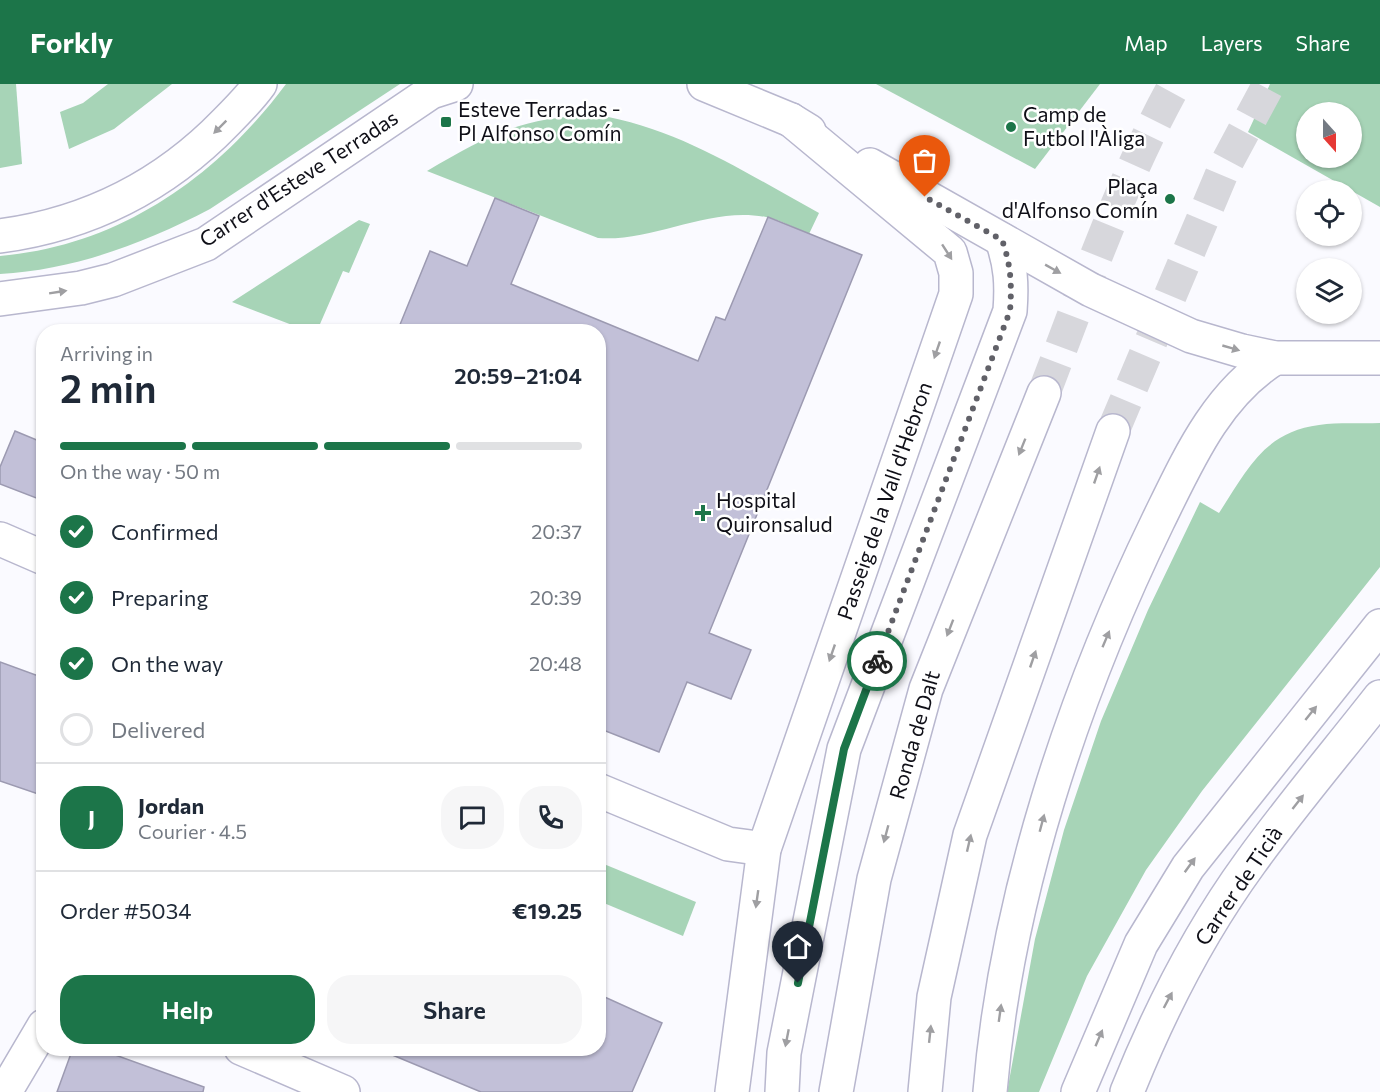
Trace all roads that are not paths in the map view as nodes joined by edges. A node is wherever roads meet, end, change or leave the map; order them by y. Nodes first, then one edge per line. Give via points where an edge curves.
1 (260, 84) edge
2 (456, 84) edge
3 (704, 84) edge
4 (791, 120) junction
5 (0, 236) edge
6 (1002, 240) junction
7 (0, 299) edge
8 (1275, 358) junction
9 (1380, 358) edge
10 (1044, 393) tunnel mouth
11 (1113, 431) tunnel mouth
12 (0, 539) edge
13 (36, 555) edge
14 (1380, 626) edge
15 (1380, 697) edge
16 (606, 793) edge
17 (764, 849) junction
18 (36, 1040) edge
19 (260, 1056) edge
20 (5, 1092) edge
21 (343, 1092) edge
22 (732, 1092) edge
23 (782, 1092) edge
24 (836, 1092) edge
25 (925, 1092) edge
26 (990, 1092) edge
27 (1078, 1092) edge
28 (1127, 1092) edge

1 -> 5 main road via 209,138 152,184 92,212 24,233
7 -> 2 main road, Carrer d'Esteve Terradas via 112,280 206,244 431,92
3 - 4 main road
4 - 6 main road
4 -> 17 main road, Passeig de la Vall d'Hebron via 950,252 956,294
6 -> 8 main road via 1092,290 1191,336
6 -> 23 main road via 1012,285 1010,311 844,749 784,1053
8 - 9 main road
26 -> 8 main road via 1001,1006 1030,866 1091,674 1142,554 1206,429 1241,384
10 -> 24 main road, Ronda de Dalt via 926,689 874,879
25 -> 11 main road via 934,997 970,834
12 - 13 main road
27 -> 14 main road via 1141,944 1188,867
28 -> 15 main road, Carrer de Ticià via 1162,1012 1203,936 1250,864
16 - 17 main road via 728,844
17 -> 22 main road, Passeig de la Vall d'Hebron
18 - 20 main road
19 - 21 main road

